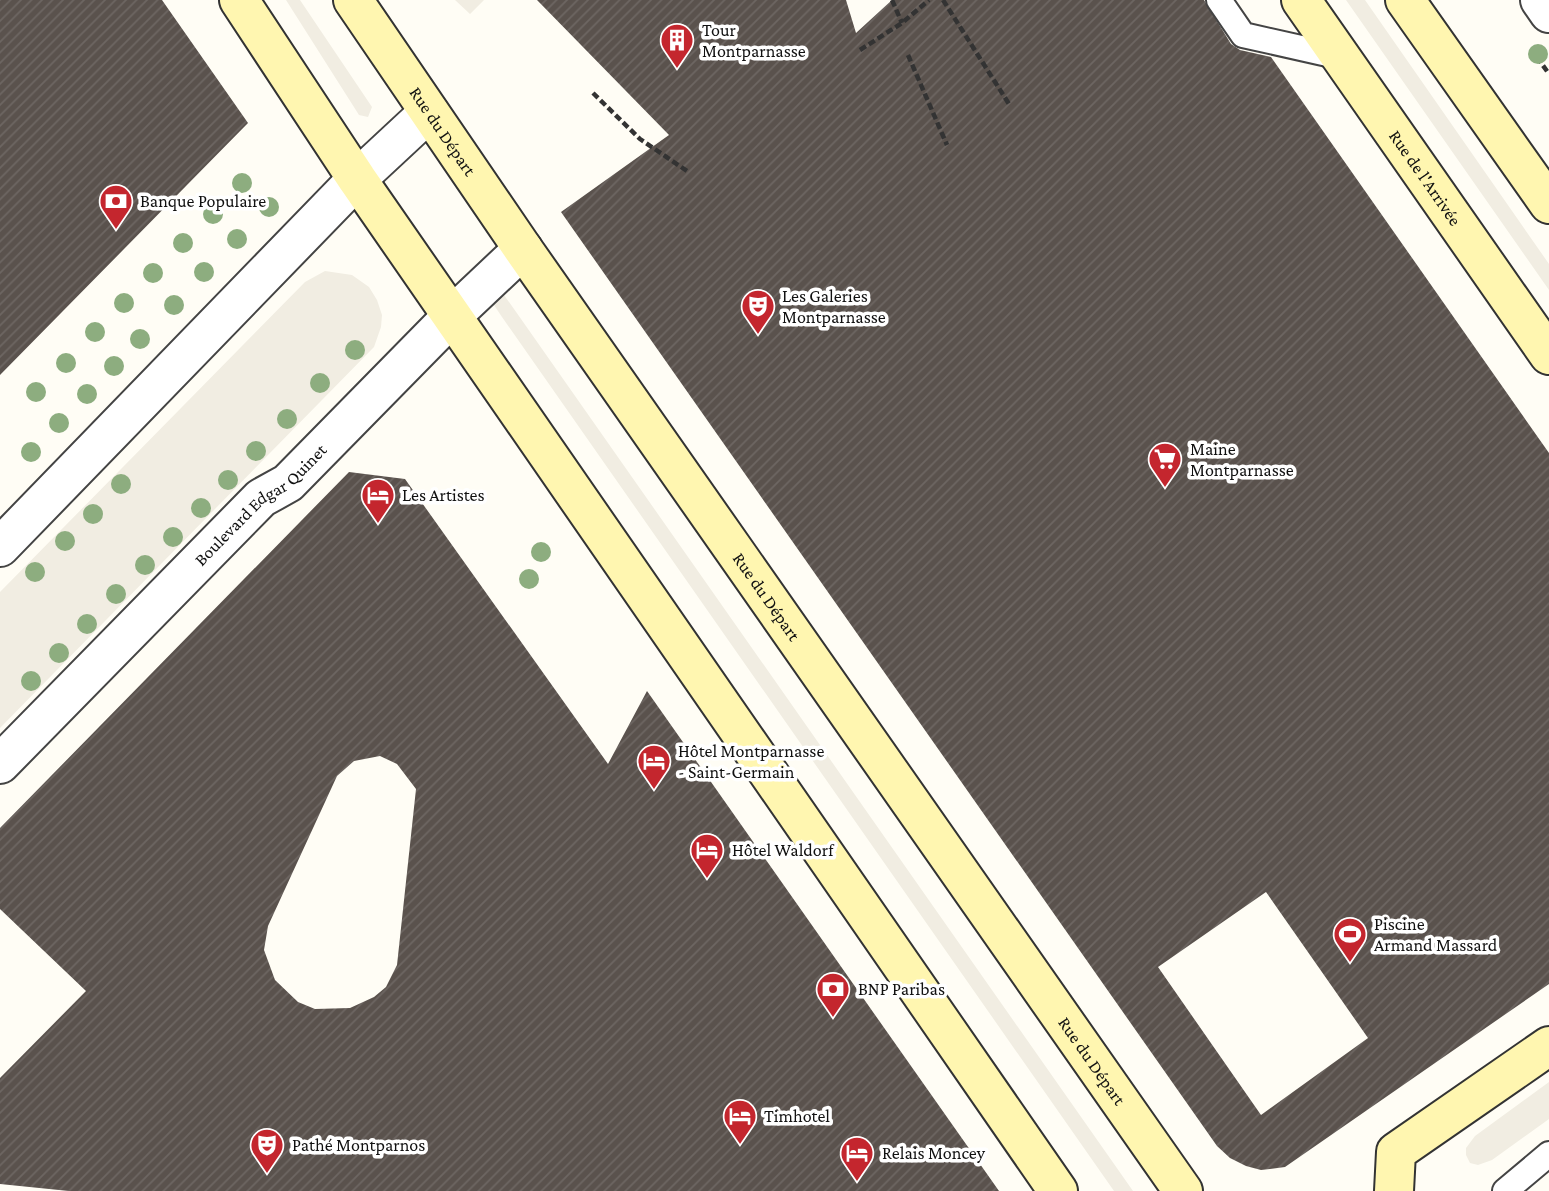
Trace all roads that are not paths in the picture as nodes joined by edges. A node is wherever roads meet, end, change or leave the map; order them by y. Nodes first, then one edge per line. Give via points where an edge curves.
1 (239, 0) edge
2 (354, 0) edge
3 (1219, 0) edge
4 (1301, 0) edge
5 (1405, 0) edge
6 (1539, 0) edge
7 (1549, 13) edge
8 (1341, 57) junction
9 (429, 112) junction
10 (357, 179) junction
11 (1549, 204) edge
12 (523, 249) junction
13 (453, 315) junction
14 (1549, 355) edge
15 (0, 547) edge
16 (0, 764) edge
17 (1549, 1046) edge
18 (1549, 1154) edge
19 (1058, 1191) edge
20 (1183, 1191) edge
21 (1394, 1191) edge
22 (1504, 1191) edge

1 - 10 main road
2 - 9 main road, Rue du Départ
3 - 8 lane via 1243,35
4 - 8 main road, Rue de l'Arrivée
5 - 11 main road
6 - 7 street
8 - 14 main road, Rue de l'Arrivée
9 - 10 street
9 - 12 main road, Rue du Départ
10 - 13 main road
10 - 15 street
12 - 13 street, Boulevard Edgar Quinet
12 - 20 main road, Rue du Départ
13 - 16 street, Boulevard Edgar Quinet via 288,483 261,498
13 - 19 main road
17 - 21 main road via 1396,1153
18 - 22 lane

